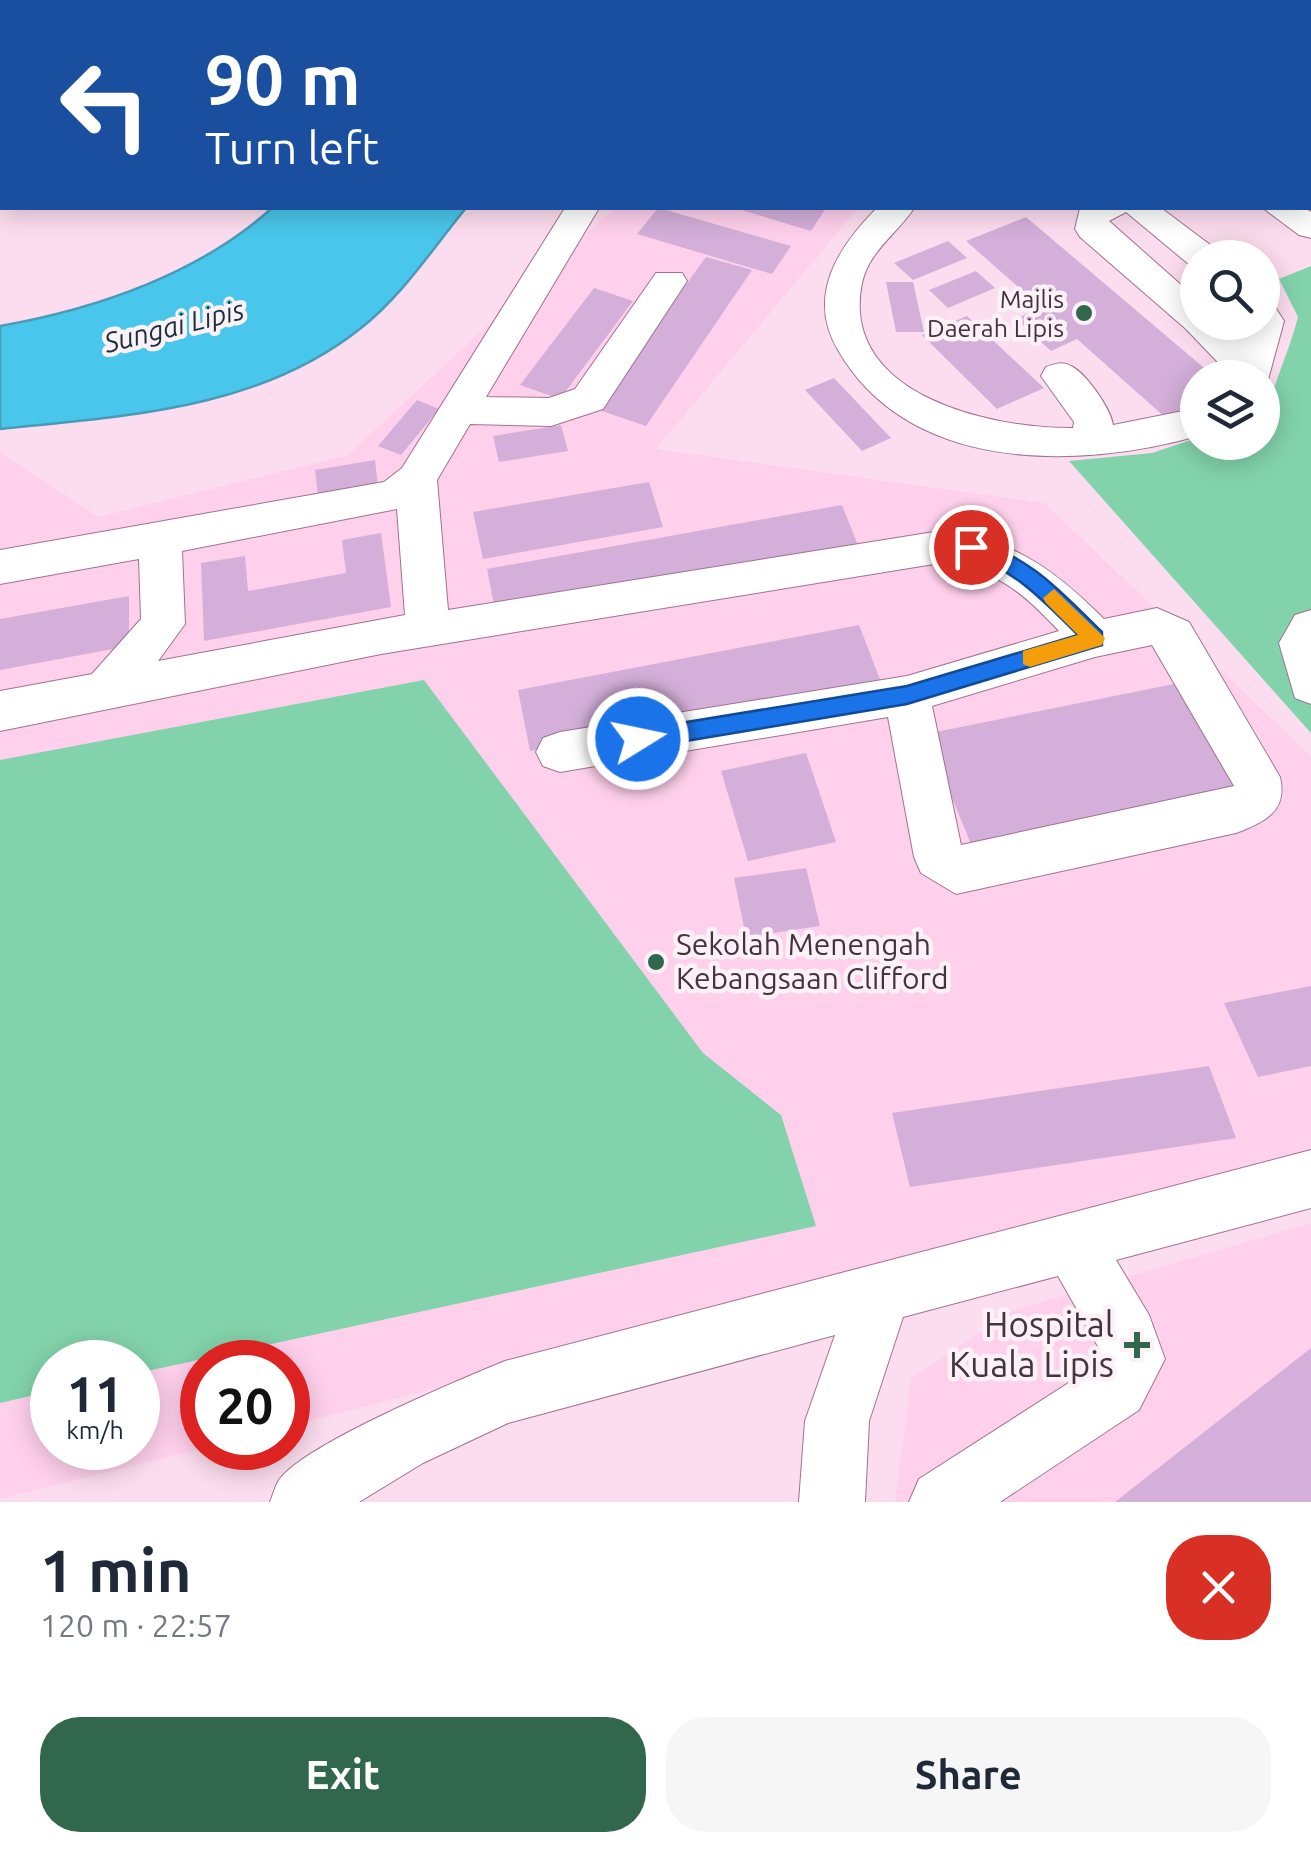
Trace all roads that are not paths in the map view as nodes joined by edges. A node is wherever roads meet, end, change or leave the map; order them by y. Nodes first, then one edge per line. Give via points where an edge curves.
1 (581, 210) edge
2 (894, 210) edge
3 (1106, 210) edge
4 (1143, 210) edge
5 (1283, 210) edge
6 (1311, 227) edge
7 (1181, 240) edge
8 (669, 280) dead end
9 (1180, 305) edge
10 (1218, 340) edge
11 (1238, 360) edge
12 (1060, 376) dead end
13 (461, 410) junction
14 (1180, 426) edge
15 (1092, 442) junction
16 (416, 479) junction
17 (160, 540) junction
18 (0, 567) edge
19 (163, 624) junction
20 (1311, 628) edge
21 (428, 631) junction
22 (1095, 638) junction
23 (221, 668) junction
24 (1311, 686) edge
25 (105, 690) junction
26 (907, 695) junction
27 (0, 711) edge
28 (560, 752) dead end
29 (1311, 1178) edge
30 (1072, 1243) junction
31 (882, 1292) junction
32 (304, 1502) edge
33 (832, 1502) edge
34 (942, 1502) edge

1 - 13 street
2 - 15 street via 856,254 844,283 846,325 866,366 924,416 955,427 1013,439
3 - 9 street via 1092,215 1092,229
4 - 7 street
5 - 6 street
8 - 13 street via 589,399 551,412
10 - 11 street
12 - 15 street via 1094,420
13 - 16 street
14 - 15 street
16 - 17 street via 384,499
16 - 21 street
17 - 18 street
17 - 19 street
19 - 23 street
19 - 25 street
20 - 24 street via 1301,643
21 - 22 street via 971,547 1003,557 1034,578
21 - 23 street
22 - 26 street
22 - 26 street via 1157,626 1173,635 1256,778 1260,796 1236,811 956,871 939,857
23 - 25 street
25 - 27 street
26 - 28 street
29 - 30 street
30 - 31 street
30 - 34 street via 1134,1359 1117,1388
31 - 32 street via 505,1392 413,1431
31 - 33 street via 834,1427

